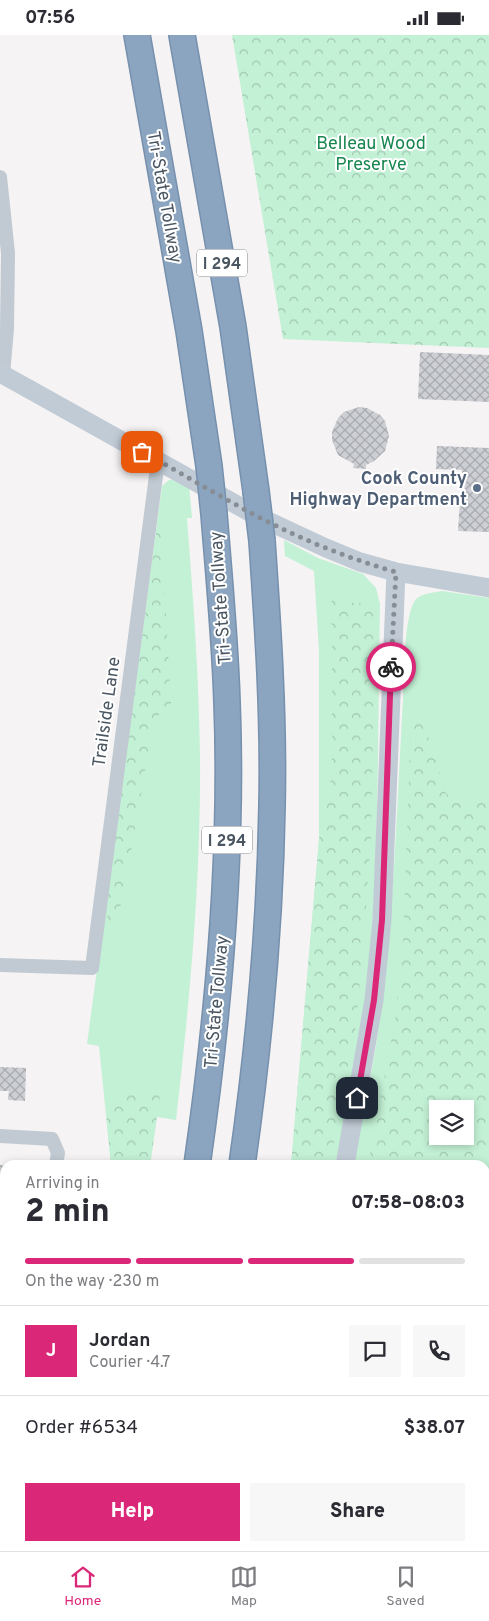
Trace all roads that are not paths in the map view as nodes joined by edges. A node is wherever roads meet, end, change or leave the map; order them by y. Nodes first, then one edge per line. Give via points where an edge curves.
1 (137, 35) edge
2 (182, 35) edge
3 (0, 177) edge
4 (2, 374) edge
5 (158, 460) junction
6 (396, 572) junction
7 (489, 587) edge
8 (0, 965) edge
9 (0, 1136) edge
10 (57, 1160) edge
11 (198, 1160) edge
12 (243, 1160) edge
13 (346, 1160) edge

1 - 11 highway, Tri-State Tollway / I 294, bridge via 189,331 209,466 222,605 227,702 227,852 219,974
2 - 12 highway, I 294, bridge via 233,327 256,491 271,698 272,805 268,908 258,1039
3 - 4 street via 8,253 7,329
4 - 5 street
5 - 6 street via 263,519 326,549
5 - 8 street, Trailside Lane via 92,968
6 - 7 street
6 - 13 street via 382,920 372,1009
9 - 10 street via 52,1139 58,1153

